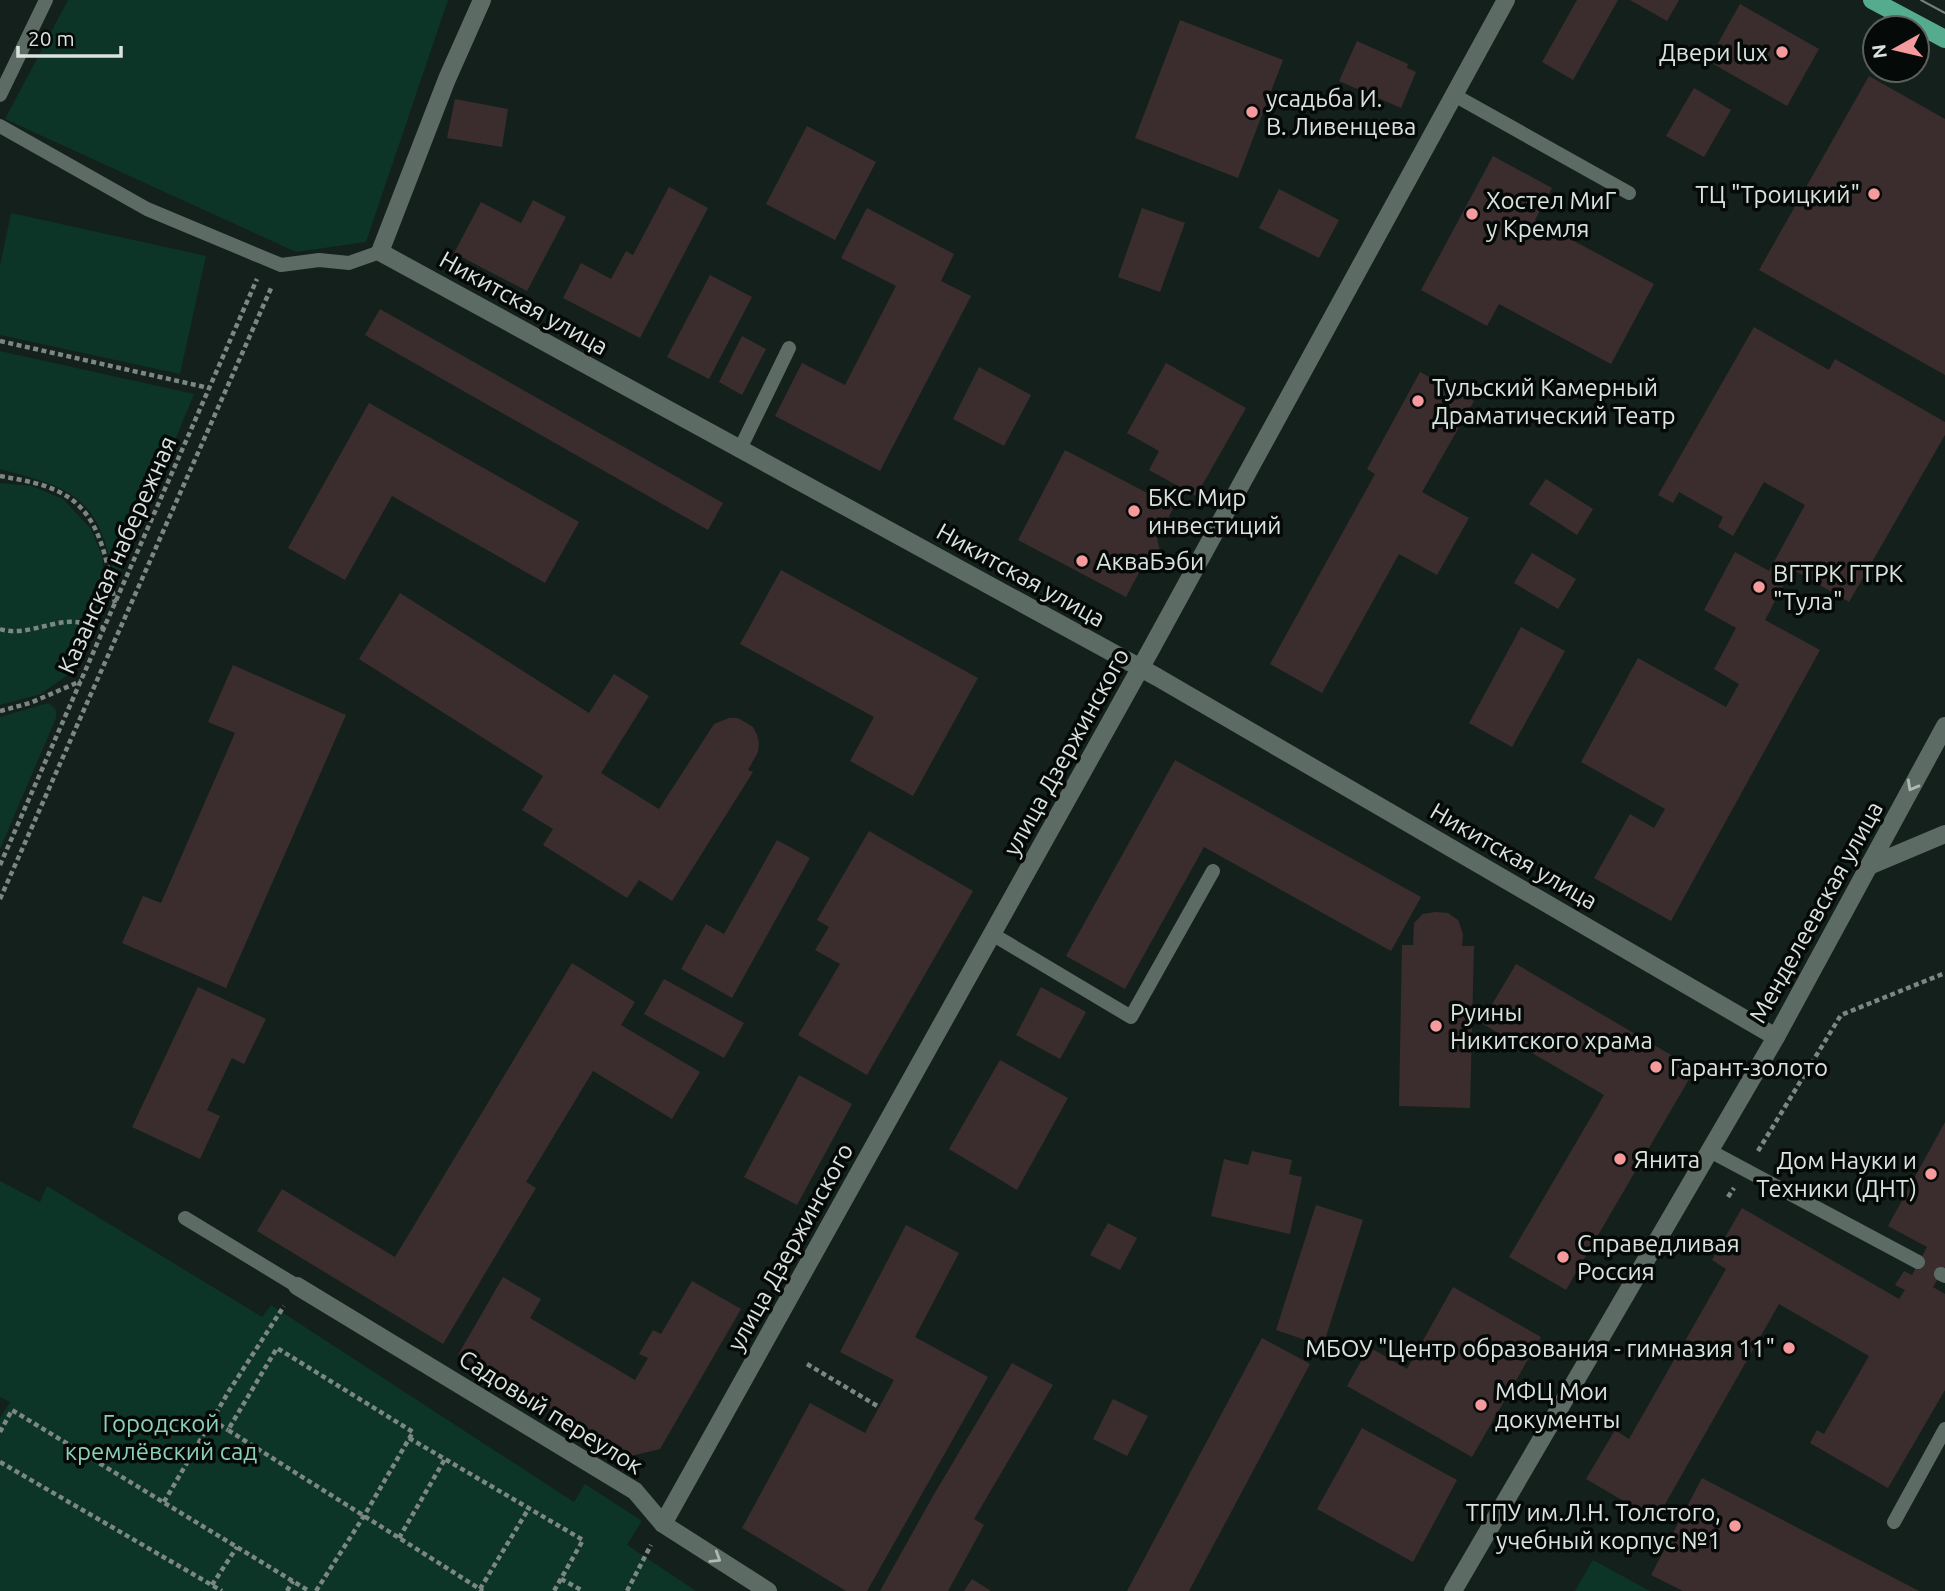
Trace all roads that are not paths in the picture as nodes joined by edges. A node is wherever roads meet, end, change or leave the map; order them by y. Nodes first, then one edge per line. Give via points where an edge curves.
1 (46, 0) edge
2 (482, 0) edge
3 (1506, 0) edge
4 (1872, 0) edge
5 (1945, 39) edge
6 (0, 95) edge
7 (1454, 95) junction
8 (0, 126) edge
9 (1629, 193) dead end
10 (380, 252) junction
11 (789, 348) dead end
12 (740, 449) junction
13 (1140, 668) junction
14 (1945, 726) edge
15 (1945, 834) edge
16 (1869, 866) junction
17 (1213, 871) dead end
18 (992, 934) junction
19 (1776, 1037) junction
20 (1710, 1151) junction
21 (185, 1218) dead end
22 (1919, 1262) dead end
23 (298, 1286) joint
24 (1945, 1429) edge
25 (1894, 1521) dead end
26 (663, 1524) junction
27 (768, 1591) edge
28 (1453, 1591) edge

1 - 6 lane
2 - 10 street
3 - 7 street, улица Дзержинского
4 - 5 main road
7 - 9 lane
7 - 13 street, улица Дзержинского
8 - 10 lane via 147,209 281,265 319,260 349,263
10 - 12 street, Никитская улица
11 - 12 lane
12 - 13 street, Никитская улица
13 - 18 street, улица Дзержинского
13 - 19 street, Никитская улица
14 -> 16 street, Менделеевская улица
15 - 16 street
16 - 19 street, Менделеевская улица
17 - 18 lane via 1131,1017
18 - 26 street, улица Дзержинского
19 - 20 street, Менделеевская улица
20 - 22 lane
20 - 28 street, Менделеевская улица
21 - 23 lane
23 - 26 street, Садовый переулок via 635,1491
24 - 25 lane
26 -> 27 street, Садовый переулок

